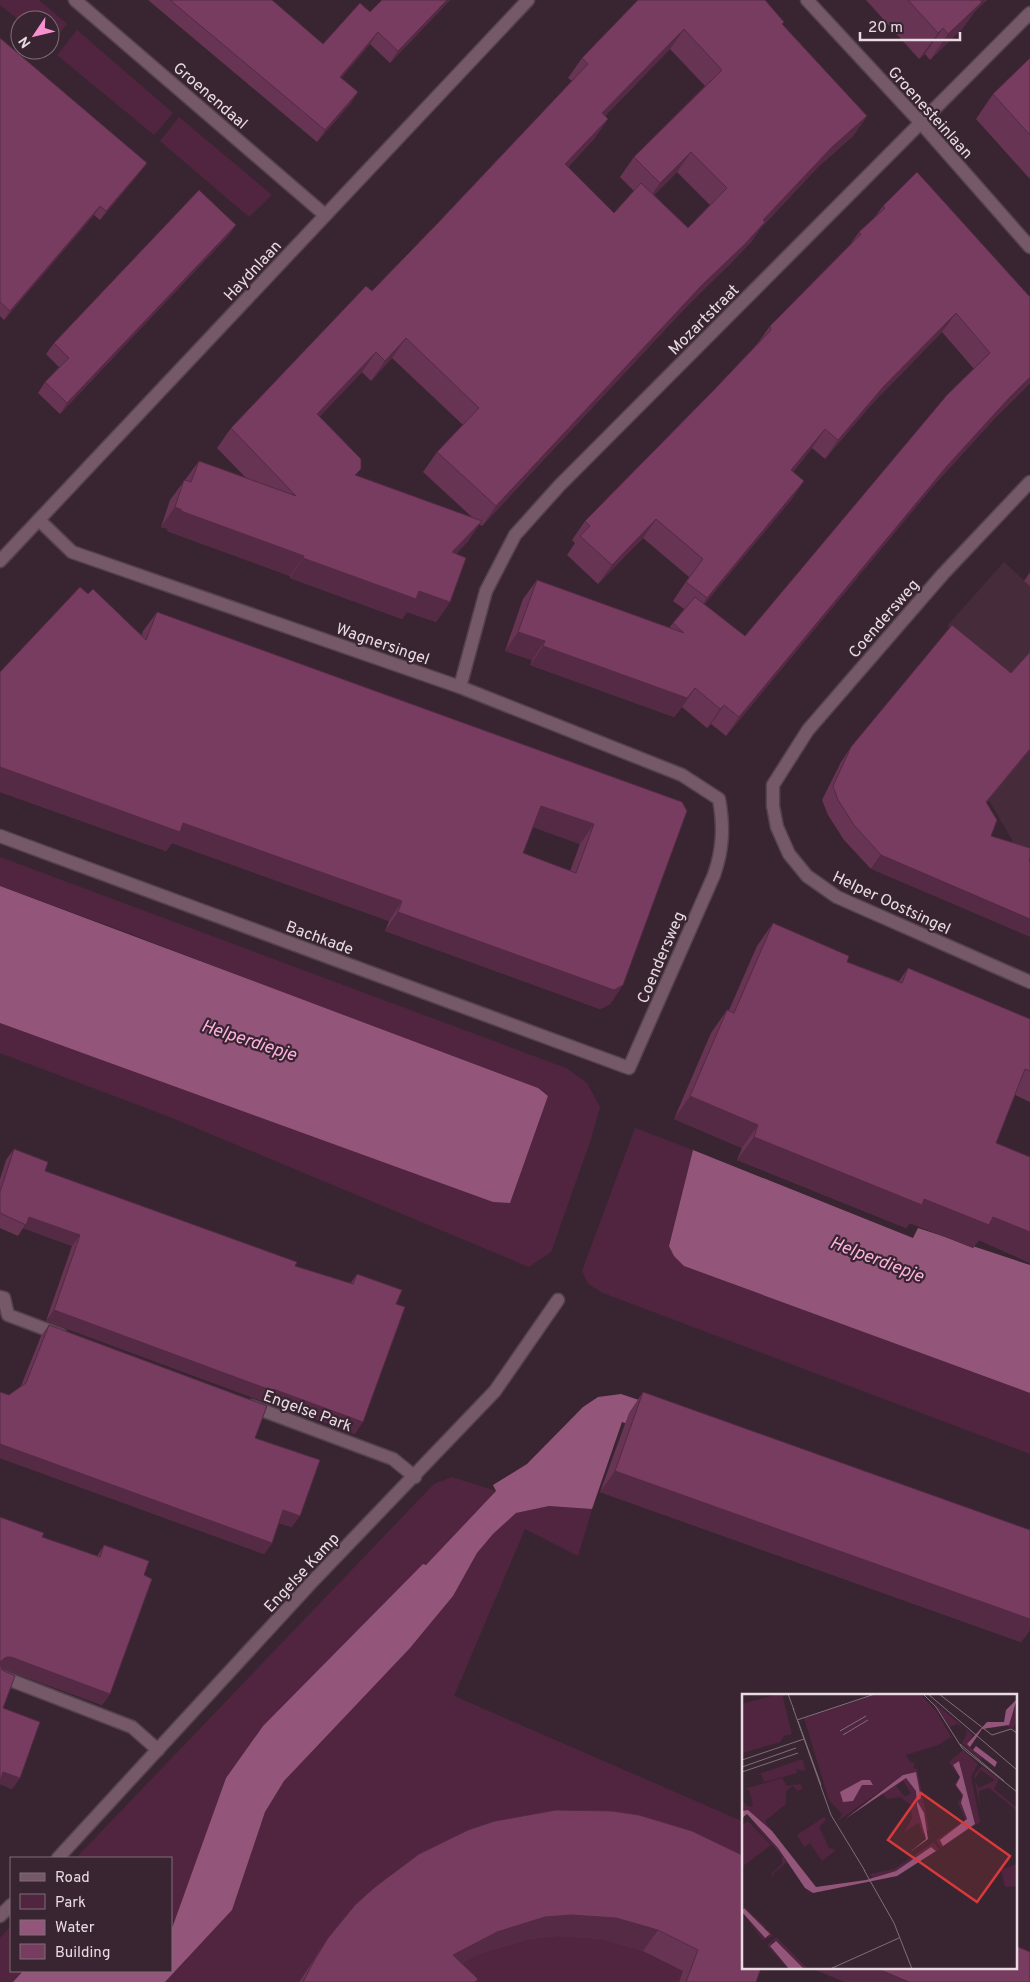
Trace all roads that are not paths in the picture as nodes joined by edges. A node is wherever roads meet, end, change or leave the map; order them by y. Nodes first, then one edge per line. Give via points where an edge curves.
1 (75, 0) edge
2 (528, 0) edge
3 (806, 0) edge
4 (1030, 13) edge
5 (921, 123) junction
6 (325, 215) junction
7 (1030, 247) edge
8 (1030, 482) edge
9 (38, 520) junction
10 (0, 561) edge
11 (460, 687) junction
12 (773, 785) joint
13 (719, 800) joint
14 (0, 836) edge
15 (1030, 982) edge
16 (629, 1068) joint
17 (0, 1297) edge
18 (558, 1300) dead end
19 (72, 1339) edge
20 (238, 1401) edge
21 (414, 1477) junction
22 (0, 1676) edge
23 (158, 1750) junction
24 (59, 1857) edge
25 (10, 1906) edge
26 (0, 1916) edge

1 - 6 street, Groenendaal
2 - 6 street, Haydnlaan
3 - 5 street, Groenesteinlaan
4 - 5 street, Mozartstraat
5 - 7 street, Groenesteinlaan
5 - 11 street, Mozartstraat via 566,479 515,535 486,591
6 - 9 street, Haydnlaan
8 - 12 street, Coendersweg via 942,574 808,730
9 - 10 street, Haydnlaan
9 - 11 street, Wagnersingel via 72,552
11 - 13 street, Wagnersingel via 682,774
12 - 15 street, Helper Oostsingel via 777,827 788,854 821,888
13 - 16 street, Coendersweg via 723,819 720,857
14 - 16 street, Bachkade
17 - 19 street via 4,1298 8,1315
18 - 21 street, Engelse Kamp via 495,1391
20 - 21 street, Engelse Park via 393,1459
21 - 23 street, Engelse Kamp via 312,1582
22 - 23 street via 132,1727
23 - 24 street, Engelse Kamp
25 - 26 street

